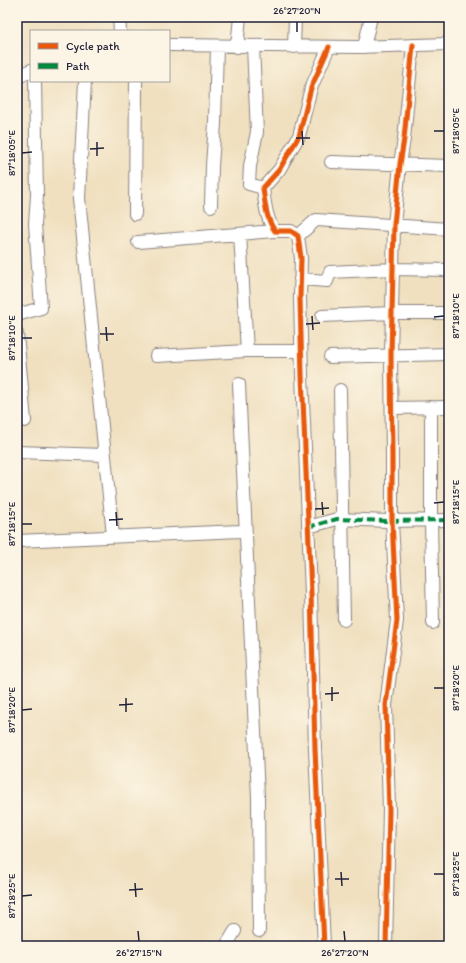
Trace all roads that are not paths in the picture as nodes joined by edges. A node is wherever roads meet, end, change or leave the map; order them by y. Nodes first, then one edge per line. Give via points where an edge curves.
1 (120, 17) edge
2 (240, 17) edge
3 (295, 17) edge
4 (371, 17) edge
5 (120, 30) edge
6 (449, 44) edge
7 (170, 45) edge
8 (413, 45) junction
9 (217, 46) junction
10 (237, 47) junction
11 (253, 47) junction
12 (294, 47) junction
13 (329, 47) junction
14 (364, 47) junction
15 (30, 71) edge
16 (17, 78) edge
17 (35, 82) edge
18 (85, 82) edge
19 (136, 82) edge
20 (331, 162) dead end
21 (400, 164) junction
22 (449, 166) edge
23 (263, 188) junction
24 (211, 206) dead end
25 (135, 214) dead end
26 (394, 225) junction
27 (449, 230) edge
28 (275, 231) junction
29 (240, 234) junction
30 (298, 236) junction
31 (138, 242) dead end
32 (393, 269) junction
33 (449, 270) edge
34 (300, 279) junction
35 (392, 313) junction
36 (449, 313) edge
37 (17, 315) edge
38 (322, 316) dead end
39 (17, 334) edge
40 (247, 351) junction
41 (301, 351) junction
42 (449, 354) edge
43 (391, 355) junction
44 (156, 356) dead end
45 (330, 357) dead end
46 (239, 384) dead end
47 (340, 390) dead end
48 (431, 407) junction
49 (449, 407) edge
50 (392, 408) junction
51 (24, 421) dead end
52 (17, 452) edge
53 (104, 454) junction
54 (343, 519) junction
55 (431, 520) junction
56 (449, 520) edge
57 (392, 521) junction
58 (308, 527) junction
59 (240, 531) dead end
60 (113, 536) junction
61 (17, 541) edge
62 (344, 620) dead end
63 (433, 623) dead end
64 (235, 931) dead end
65 (259, 931) dead end
66 (226, 946) edge
67 (324, 946) edge
68 (386, 946) edge

1 - 5 street
2 - 10 street
3 - 12 street
4 - 14 street
6 - 8 street
7 - 9 street
8 - 14 street
8 - 21 street
9 - 10 street
9 - 24 street
10 - 11 street
11 - 12 street
11 - 23 street via 257,132 249,184
12 - 13 street
13 - 14 street
13 - 23 street via 311,88 299,136 279,170
15 - 16 street
17 - 37 street via 35,224 41,308
18 - 53 street via 79,198
19 - 25 street
20 - 21 street
21 - 22 street
21 - 26 street
23 - 28 street via 270,225
26 - 27 street
26 - 30 street via 316,220
26 - 32 street
28 - 29 street
28 - 30 street via 291,231
29 - 31 street
29 - 40 street
30 - 34 street
32 - 33 street
32 - 34 street via 330,272 327,281
32 - 35 street
34 - 41 street
35 - 36 street
35 - 38 street
35 - 43 street
39 - 51 street
40 - 41 street
40 - 44 street
41 - 58 street
42 - 43 street
43 - 45 street
43 - 50 street
46 - 65 street via 258,797
47 - 54 street
48 - 49 street
48 - 50 street
48 - 55 street
50 - 57 street
52 - 53 street
53 - 60 street
54 - 57 street
54 - 58 street
54 - 62 street
55 - 56 street
55 - 57 street
55 - 63 street
57 - 68 street via 397,620 386,705 389,810
58 - 67 street
59 - 60 street
60 - 61 street
64 - 66 street

